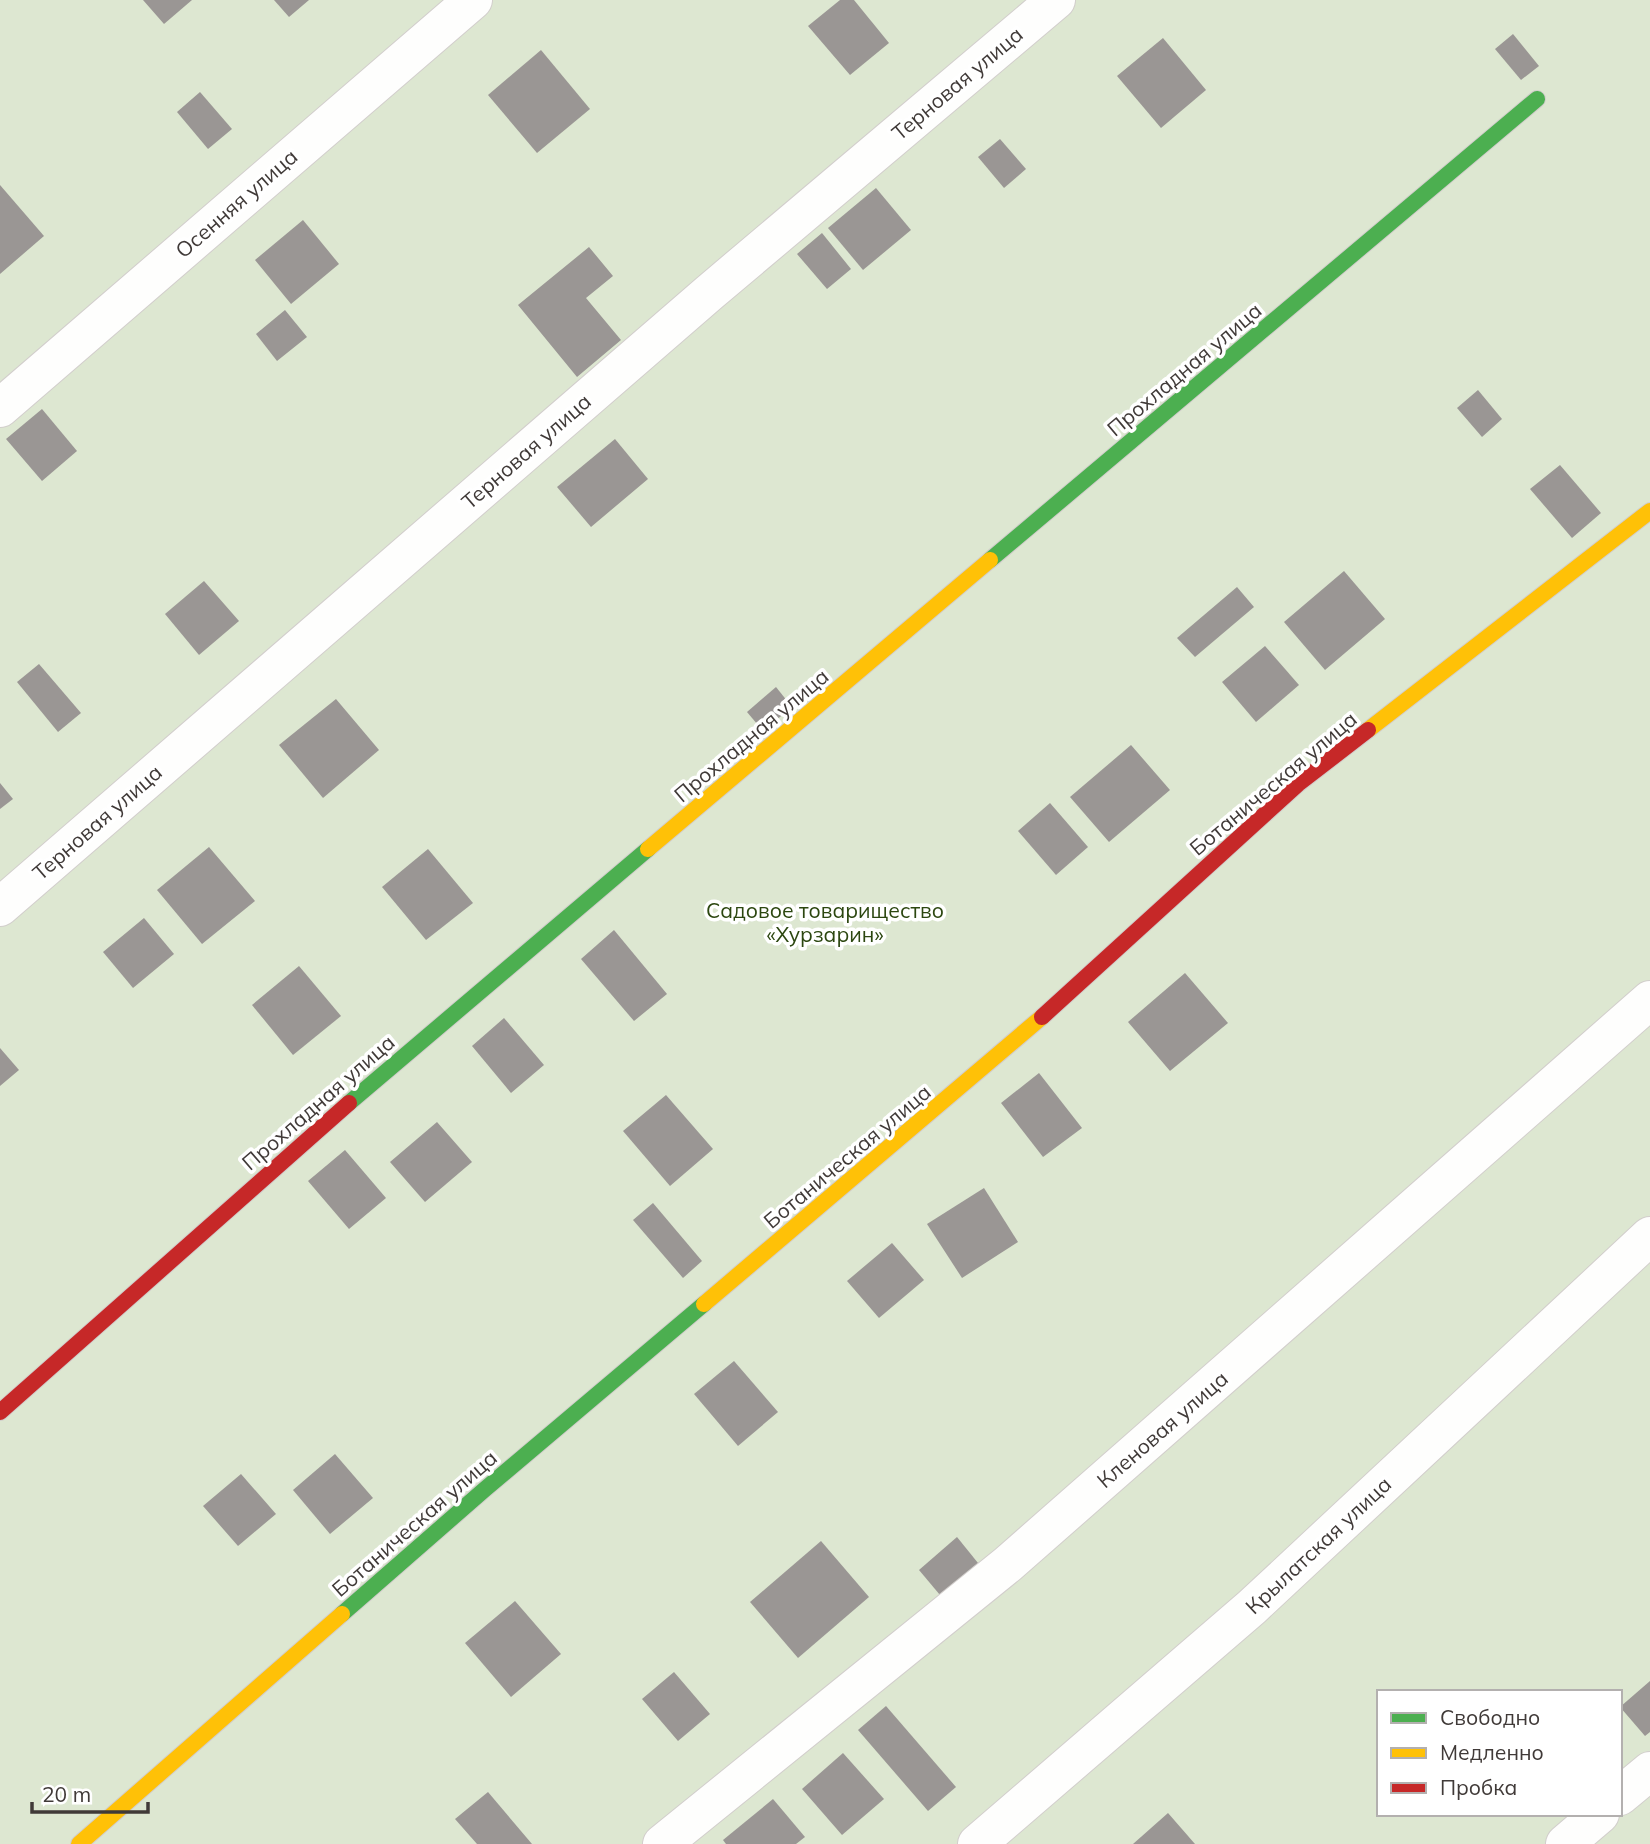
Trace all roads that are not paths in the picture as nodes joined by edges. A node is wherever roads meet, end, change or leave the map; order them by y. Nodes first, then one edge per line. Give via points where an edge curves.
1 (473, 0) edge
2 (1056, 0) edge
3 (1537, 99) dead end
4 (0, 408) edge
5 (1650, 512) edge
6 (0, 907) edge
7 (1650, 1000) edge
8 (1650, 1236) edge
9 (0, 1412) edge
10 (1650, 1771) edge
11 (1622, 1795) edge
12 (1598, 1816) edge
13 (79, 1844) edge
14 (662, 1844) edge
15 (977, 1844) edge
16 (1565, 1844) edge

1 - 4 street, Осенняя улица
2 - 6 street, Терновая улица via 698,302
3 - 9 street, Прохладная улица via 393,1064
5 - 13 street, Ботаническая улица via 1298,784 1009,1047 484,1490
7 - 14 street, Кленовая улица via 1008,1563
8 - 15 street, Крылатская улица via 1252,1607
10 - 11 street
12 - 16 street

